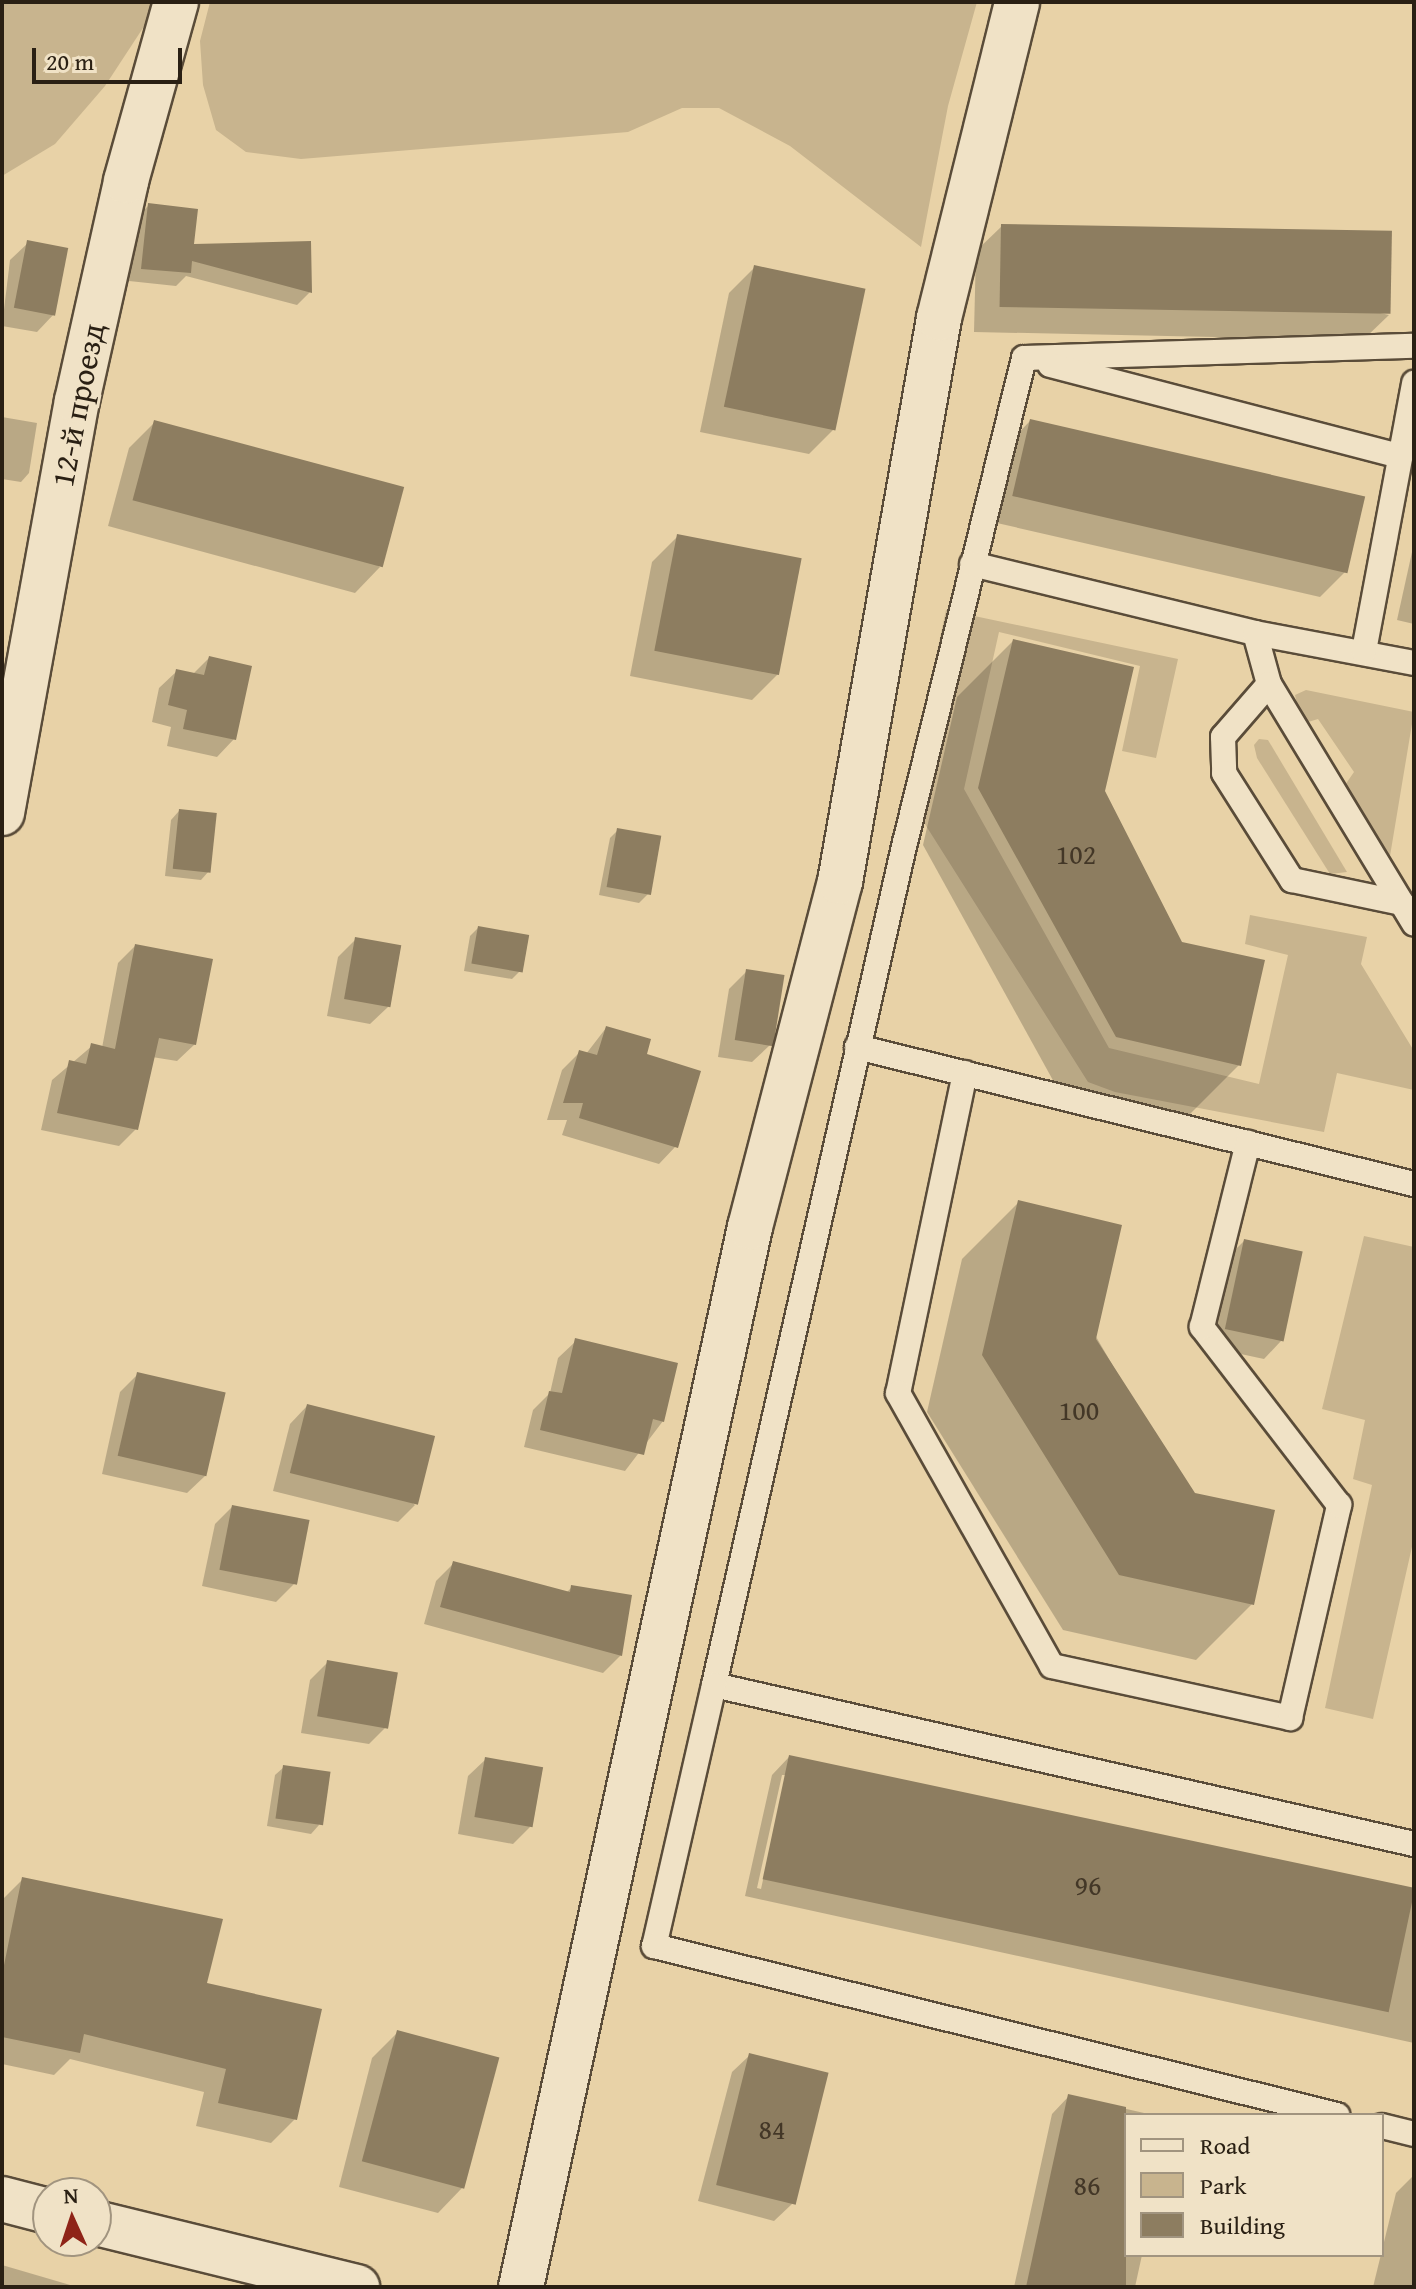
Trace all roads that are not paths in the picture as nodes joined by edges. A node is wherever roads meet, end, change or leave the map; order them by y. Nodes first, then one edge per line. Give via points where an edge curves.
1 (176, 2) edge
2 (1017, 2) edge
3 (1414, 346) edge
4 (1024, 358) junction
5 (1414, 383) edge
6 (1400, 456) junction
7 (972, 564) junction
8 (1255, 633) junction
9 (1364, 651) junction
10 (1414, 663) edge
11 (1269, 684) junction
12 (2, 813) edge
13 (1408, 913) edge
14 (857, 1047) junction
15 (965, 1073) junction
16 (1248, 1143) junction
17 (1414, 1184) edge
18 (714, 1685) junction
19 (1414, 1844) edge
20 (1329, 2113) edge
21 (1384, 2126) edge
22 (1414, 2134) edge
23 (2, 2199) edge
24 (32, 2207) edge
25 (112, 2227) edge
26 (357, 2287) edge
27 (521, 2287) edge

1 - 12 street, 12-й проезд via 126,181 77,401
2 - 27 street via 939,318 840,882 750,1227
3 - 4 lane
4 - 6 lane
4 - 7 lane
5 - 6 lane
6 - 9 lane
7 - 8 lane
7 - 14 lane
8 - 9 lane
8 - 11 lane
9 - 10 lane
11 - 13 lane
11 - 13 lane via 1223,737 1224,773 1292,880
14 - 15 lane
14 - 18 lane
15 - 16 lane
15 - 16 lane via 898,1393 1052,1666 1290,1718 1339,1505 1202,1327
16 - 17 lane
18 - 19 lane
18 - 20 lane via 654,1946
21 - 22 lane
23 - 24 street
25 - 26 street

